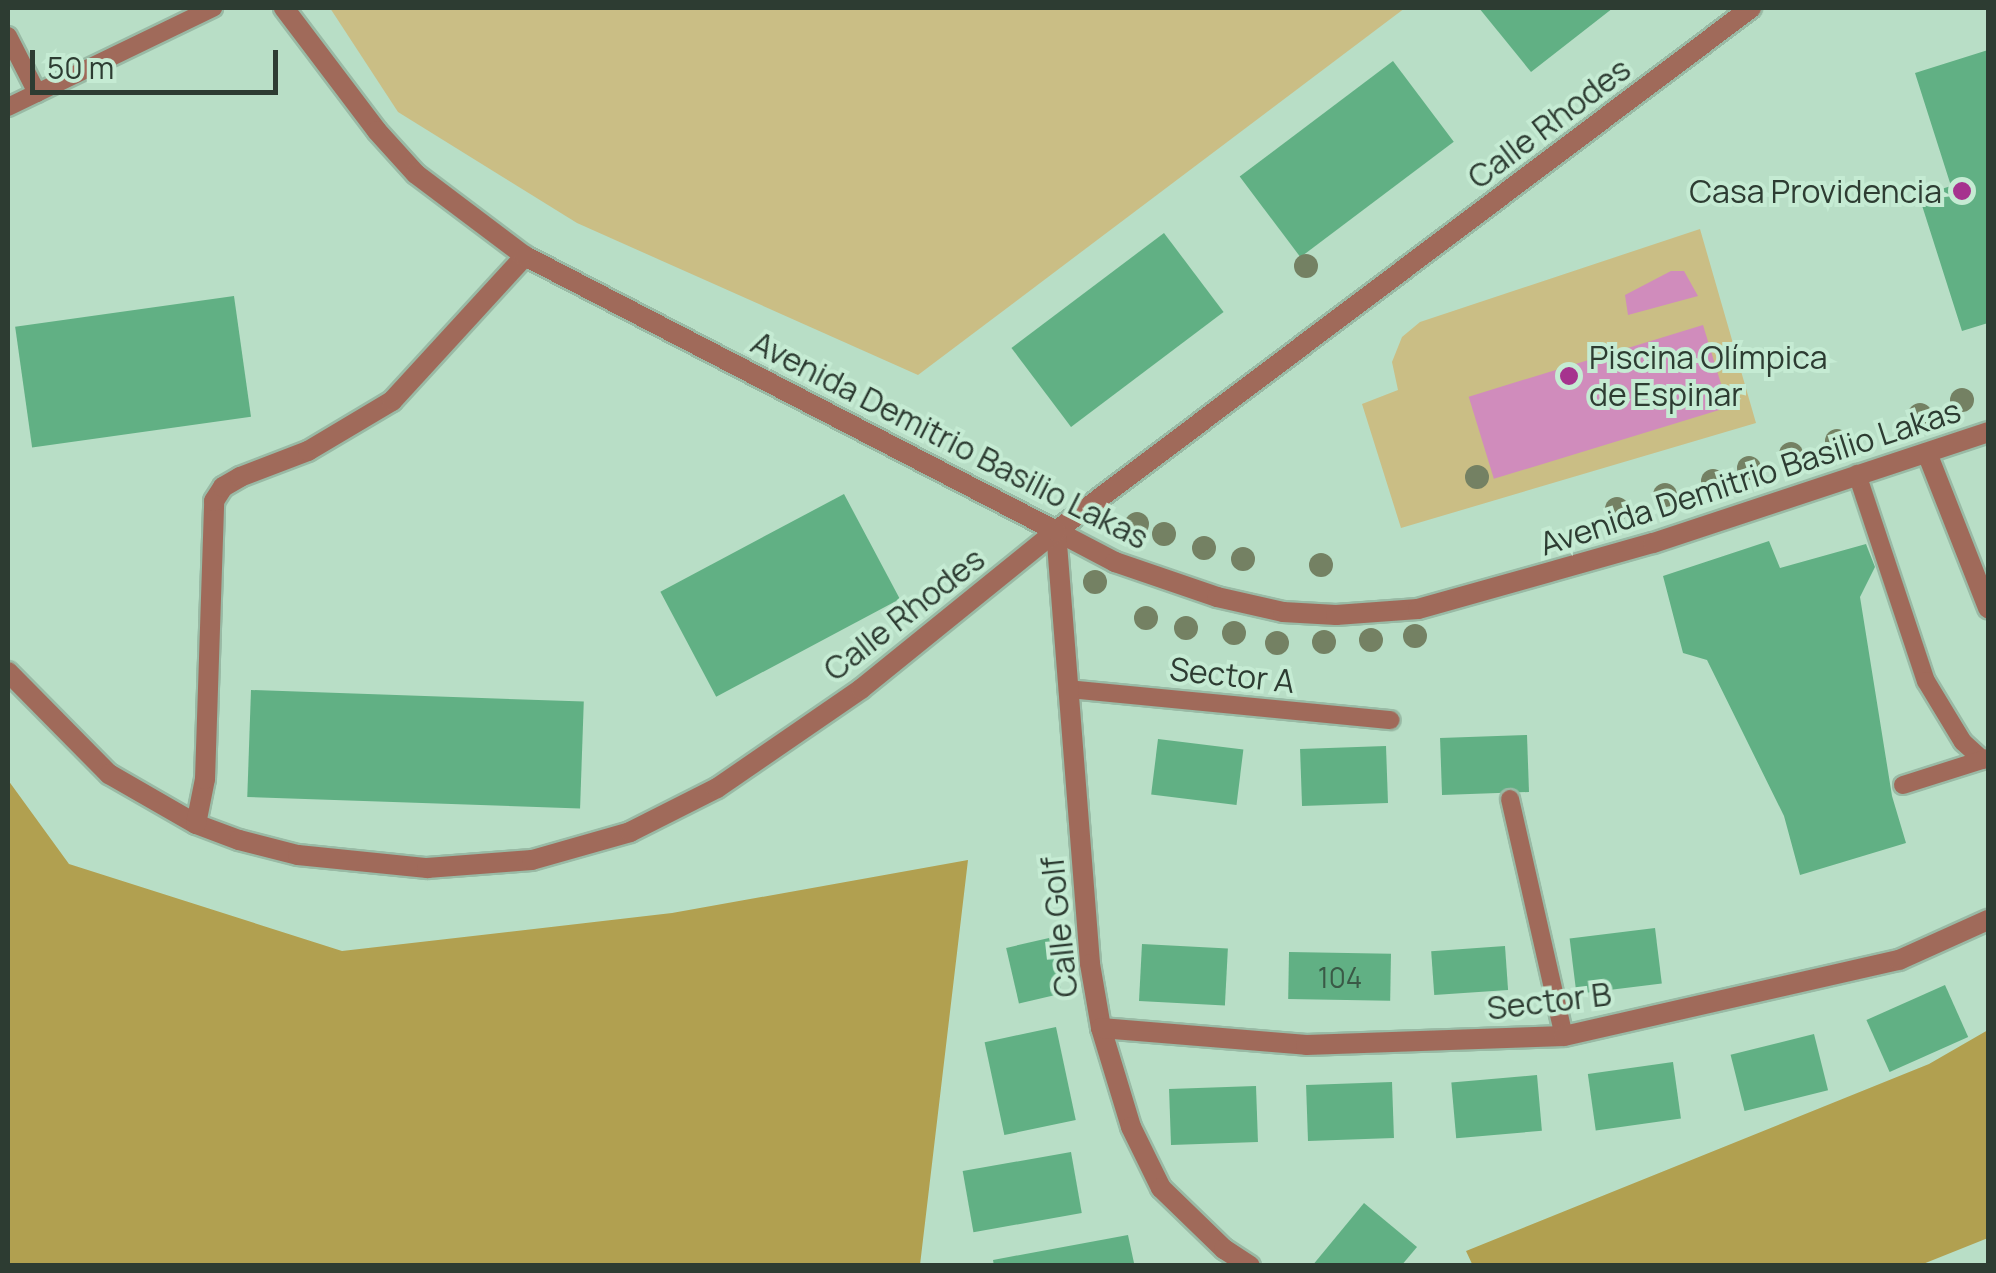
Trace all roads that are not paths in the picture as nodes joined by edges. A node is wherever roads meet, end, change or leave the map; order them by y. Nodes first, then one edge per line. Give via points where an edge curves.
1 (213, 8) edge
2 (284, 8) edge
3 (1751, 8) edge
4 (8, 36) edge
5 (37, 93) junction
6 (8, 107) edge
7 (526, 256) junction
8 (1988, 432) edge
9 (1927, 452) junction
10 (1857, 474) junction
11 (1056, 531) junction
12 (1988, 608) edge
13 (8, 672) edge
14 (1068, 689) junction
15 (1390, 720) dead end
16 (1986, 759) edge
17 (1902, 785) dead end
18 (1510, 799) dead end
19 (196, 824) junction
20 (1988, 920) edge
21 (1101, 1028) junction
22 (1564, 1036) junction
23 (1250, 1266) edge

1 - 5 lane
2 - 7 street, Avenida Demitrio Basilio Lakas via 416,174
3 - 11 street, Calle Rhodes
4 - 5 lane
5 - 6 lane
7 - 11 street, Avenida Demitrio Basilio Lakas
7 - 19 street via 392,401 308,451 223,486 214,501 205,779
8 - 9 street, Avenida Demitrio Basilio Lakas
9 - 10 street, Avenida Demitrio Basilio Lakas
9 - 12 street
10 - 11 street, Avenida Demitrio Basilio Lakas via 1636,548 1418,609 1336,614 1217,598 1114,562
10 - 16 lane via 1926,681 1963,742
11 - 14 street, Calle Golf
11 - 19 street, Calle Rhodes via 861,688 717,788 630,832 532,860 427,868 298,855
13 - 19 street, Calle Rhodes via 109,774
14 - 15 lane, Sector A
14 - 21 street, Calle Golf
16 - 17 lane
18 - 22 lane
20 - 22 street, Sector B via 1899,960
21 - 22 street, Sector B via 1306,1045
21 - 23 street, Calle Golf via 1131,1127 1161,1188

